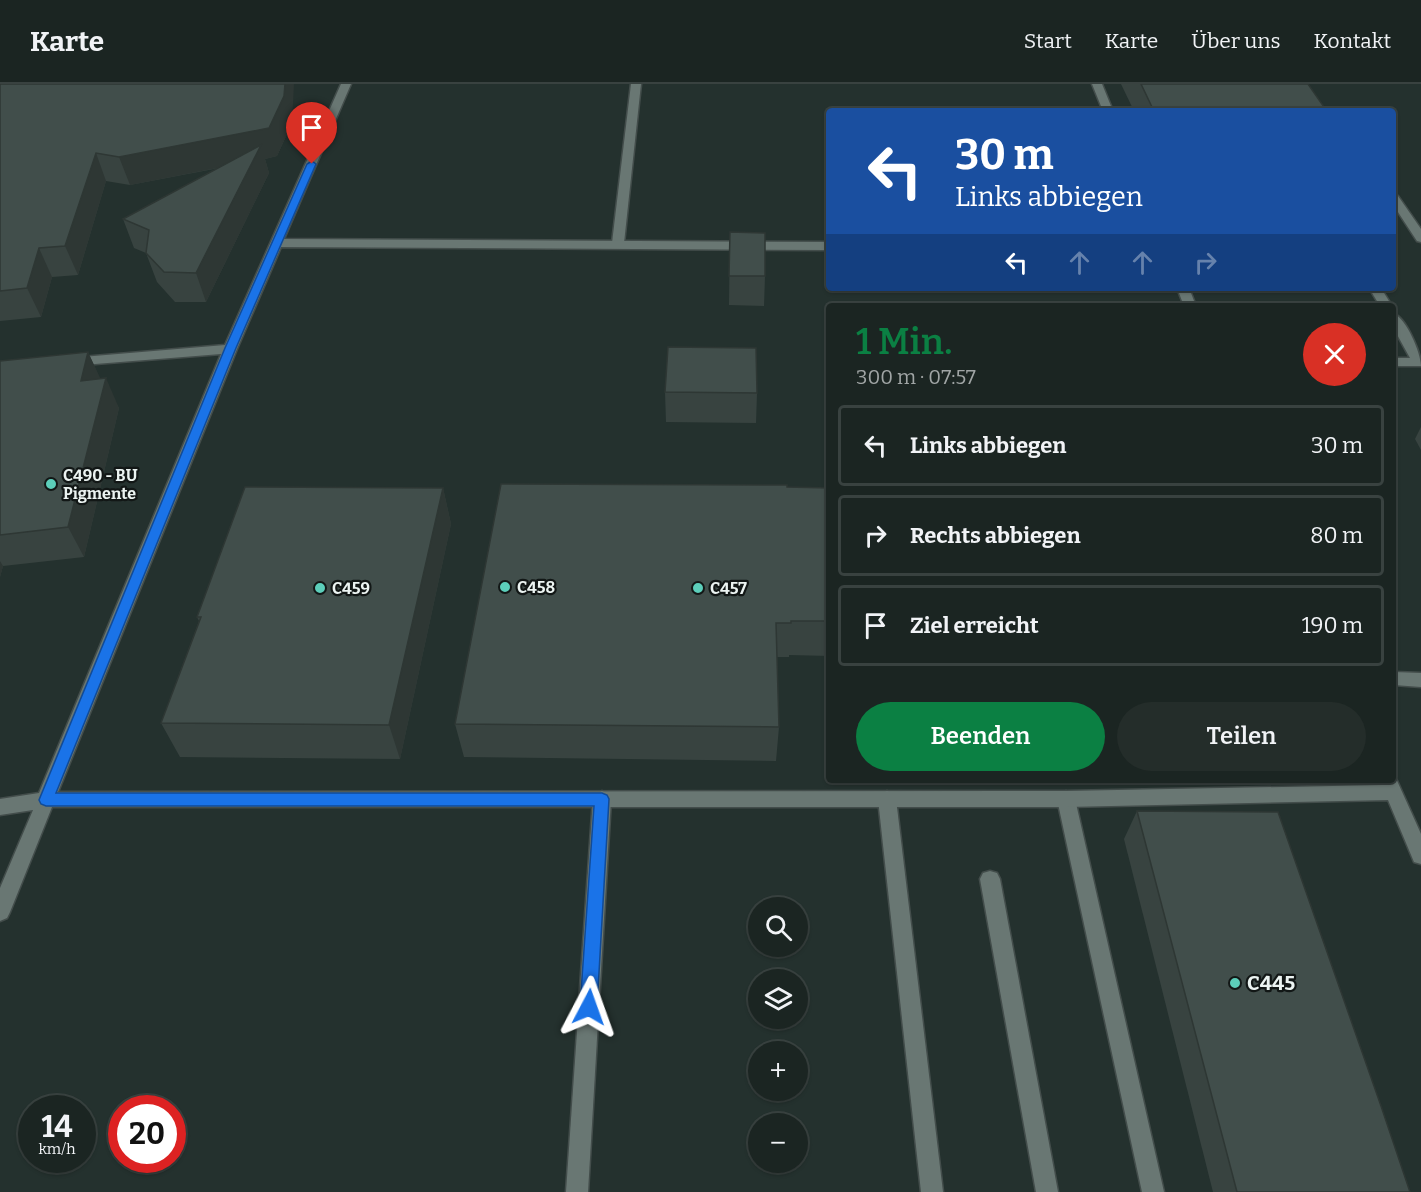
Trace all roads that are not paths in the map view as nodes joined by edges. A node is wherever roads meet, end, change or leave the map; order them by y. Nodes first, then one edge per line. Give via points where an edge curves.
1 (346, 84) edge
2 (636, 84) edge
3 (1097, 84) edge
4 (1107, 108) edge
5 (1396, 201) edge
6 (1421, 238) edge
7 (277, 243) junction
8 (618, 243) junction
9 (826, 246) edge
10 (1396, 321) edge
11 (230, 348) junction
12 (1396, 362) edge
13 (1420, 362) edge
14 (57, 363) edge
15 (1396, 679) edge
16 (1421, 680) edge
17 (1391, 786) edge
18 (602, 799) junction
19 (887, 799) junction
20 (1066, 799) junction
21 (46, 800) junction
22 (0, 807) edge
23 (1421, 856) edge
24 (990, 879) dead end
25 (0, 912) edge
26 (577, 1192) edge
27 (932, 1192) edge
28 (1047, 1192) edge
29 (1153, 1192) edge

1 - 7 street
2 - 8 street
3 - 4 street
5 - 6 street
7 - 8 street
7 - 11 street
8 - 9 street
10 - 13 street
11 - 14 street
11 - 21 street
12 - 13 street
15 - 16 street
17 - 20 street
17 - 23 street
18 - 19 street
18 - 21 street
18 - 26 street
19 - 20 street
19 - 27 street
20 - 29 street
21 - 22 street
21 - 25 street
24 - 28 street

